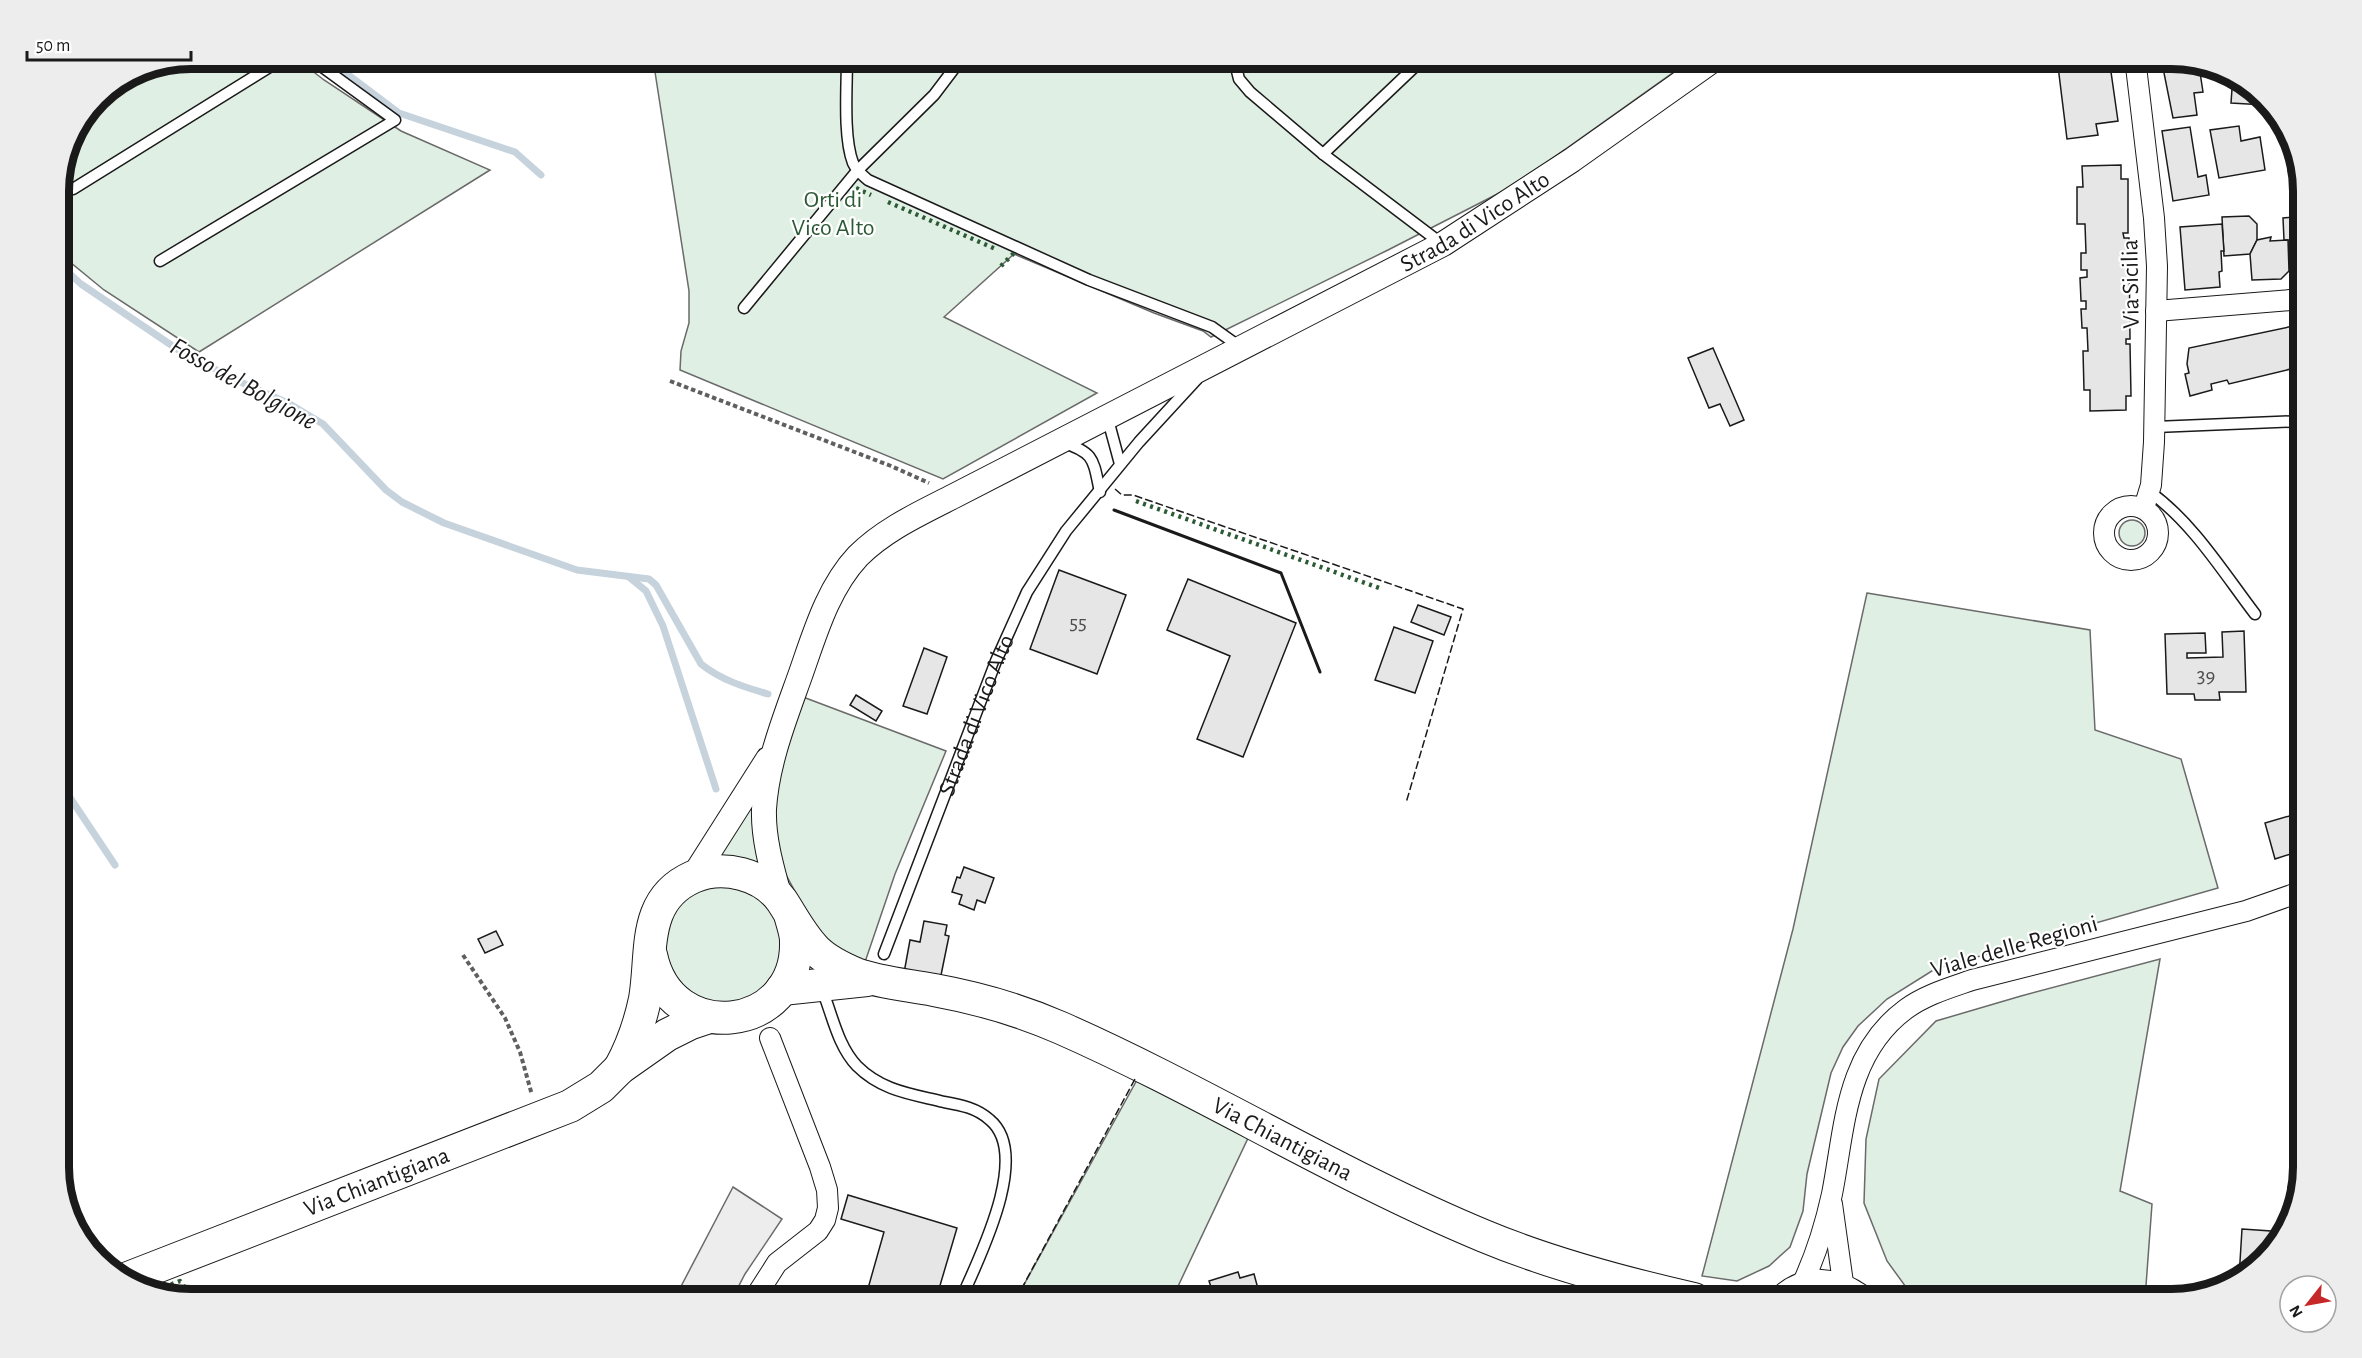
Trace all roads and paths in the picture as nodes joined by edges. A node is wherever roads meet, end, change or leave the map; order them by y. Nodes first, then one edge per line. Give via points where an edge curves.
1 (266, 69) edge
2 (325, 69) edge
3 (847, 69) edge
4 (953, 69) edge
5 (1237, 69) edge
6 (1412, 69) edge
7 (1700, 69) edge
8 (2135, 69) edge
9 (1323, 154) junction
10 (857, 171) junction
11 (69, 189) edge
12 (1443, 244) junction
13 (160, 261) dead end
14 (2293, 299) edge
15 (744, 308) dead end
16 (2157, 311) junction
17 (1230, 353) junction
18 (670, 381) dead end
19 (1107, 416) junction
20 (2293, 421) edge
21 (2155, 427) junction
22 (1060, 441) junction
23 (1120, 464) junction
24 (1100, 492) junction
25 (954, 496) junction
26 (2147, 500) joint
27 (2255, 614) dead end
28 (774, 750) junction
29 (693, 877) junction
30 (2293, 895) edge
31 (785, 906) junction
32 (649, 947) junction
33 (464, 955) dead end
34 (878, 967) junction
35 (820, 984) junction
36 (782, 989) junction
37 (709, 1017) junction
38 (770, 1038) dead end
39 (620, 1068) junction
40 (538, 1119) junction
41 (1831, 1196) junction
42 (135, 1275) edge
43 (760, 1289) edge
44 (965, 1289) edge
45 (1657, 1289) edge
46 (1791, 1289) edge
47 (1805, 1289) edge
48 (1837, 1289) edge
49 (1848, 1289) edge

1 - 11 lane
2 - 13 lane via 395,120
3 - 10 lane via 850,151
4 - 10 lane via 934,94
5 - 9 lane via 1243,85
6 - 9 lane
7 - 12 street, Strada di Vico Alto via 1572,160
8 - 16 street, Via Sicilia via 2154,218
9 - 12 lane
10 - 15 lane
10 - 17 lane via 877,185 1089,280 1212,327
12 - 17 street, Strada di Vico Alto
14 - 16 street
16 - 21 street, Via Sicilia
17 - 19 street, Strada di Vico Alto
17 - 23 lane, Strada di Vico Alto via 1182,395
18 - 25 path via 891,466
19 - 22 street, Strada di Vico Alto
19 - 23 lane
20 - 21 lane
21 - 26 street, Via Sicilia
22 - 24 lane via 1088,453
22 - 25 street, Strada di Vico Alto
23 - 24 lane, Strada di Vico Alto
24 - 34 lane, Strada di Vico Alto via 1057,543 1018,611
25 - 28 street, Strada di Vico Alto via 882,536 856,558 839,582 816,629
26 - 27 lane via 2162,501 2187,527
28 - 29 street, Strada di Vico Alto
28 - 31 street, Strada di Vico Alto via 764,825
29 - 31 main road, Via Chiantigiana via 716,871 740,873 762,882
29 - 32 main road, Via Chiantigiana via 660,905
30 - 41 street, Viale delle Regioni via 2246,911 1972,980 1913,1005 1875,1040 1859,1066 1848,1102
31 - 34 main road, Via Chiantigiana via 822,955 839,966
31 - 36 main road, Via Chiantigiana via 796,940 793,966
32 - 37 main road, Via Chiantigiana via 654,971 667,992 686,1008
32 - 39 main road, Via Chiantigiana via 644,1003 631,1047
33 - 40 path via 505,1018 520,1052
34 - 35 main road, Via Chiantigiana
34 - 45 main road, Via Chiantigiana via 1023,1013 1078,1036 1480,1235 1567,1265
35 - 36 main road, Via Chiantigiana
35 - 44 lane via 844,1047 856,1065 900,1092 973,1108 991,1120 1001,1133 1005,1175 998,1212
36 - 37 main road, Via Chiantigiana via 759,1009 743,1016
37 - 39 main road, Via Chiantigiana via 677,1029
38 - 43 street via 820,1167 828,1209 818,1230 777,1263
39 - 40 main road, Via Chiantigiana via 586,1097
40 - 42 main road, Via Chiantigiana
41 - 46 street, Viale delle Regioni via 1816,1249
41 - 49 street, Viale delle Regioni via 1836,1248
47 - 48 main road via 1815,1285

